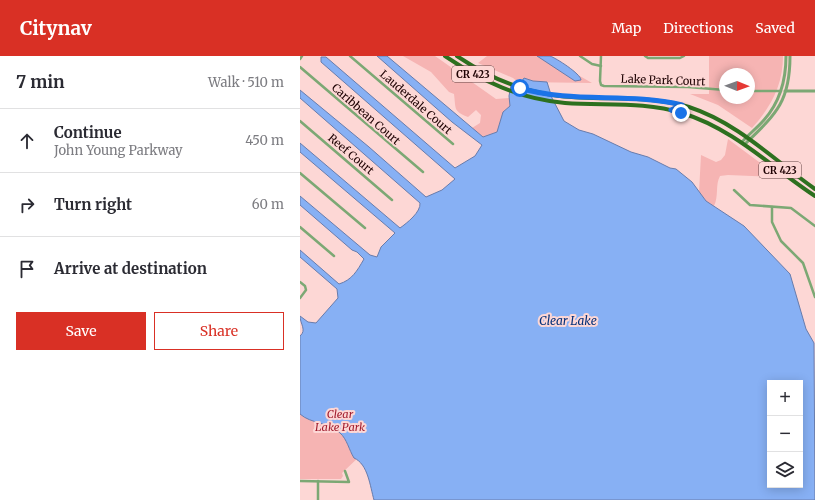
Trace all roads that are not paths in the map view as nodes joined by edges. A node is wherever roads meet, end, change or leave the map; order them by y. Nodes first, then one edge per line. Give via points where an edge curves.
1 (302, 56) edge
2 (350, 56) edge
3 (445, 56) edge
4 (457, 56) edge
5 (580, 56) edge
6 (601, 56) edge
7 (645, 56) edge
8 (684, 56) edge
9 (786, 56) edge
10 (790, 56) edge
11 (300, 59) edge
12 (601, 66) junction
13 (300, 67) edge
14 (719, 90) edge
15 (755, 90) edge
16 (781, 91) junction
17 (786, 91) junction
18 (815, 91) edge
19 (682, 105) junction
20 (671, 110) junction
21 (300, 121) edge
22 (749, 138) junction
23 (744, 143) junction
24 (453, 144) dead end
25 (423, 172) dead end
26 (300, 173) edge
27 (815, 189) edge
28 (734, 190) dead end
29 (815, 196) edge
30 (392, 200) dead end
31 (772, 207) junction
32 (815, 226) edge
33 (300, 227) edge
34 (365, 228) dead end
35 (334, 256) dead end
36 (300, 282) edge
37 (815, 297) edge
38 (300, 298) edge
39 (345, 471) dead end
40 (300, 481) edge
41 (318, 482) junction
42 (318, 500) edge

1 - 11 street
2 - 24 street, Lauderdale Court
3 - 20 main road, CR 423 via 478,77 504,89 537,99 566,103 637,105
4 - 19 main road, CR 423 via 476,69 506,83 537,93 567,97 644,98
5 - 12 street via 592,64
6 - 12 street
7 - 8 street
9 - 16 street
10 - 17 street
12 - 14 street, Lake Park Court via 601,85 604,86
13 - 25 street, Caribbean Court
15 - 16 street
16 - 17 street
16 - 22 street via 768,115
17 - 18 street
17 - 22 street via 774,116
19 - 20 main road
19 - 22 main road, CR 423 via 712,116
20 - 23 main road, CR 423 via 712,124
21 - 30 street, Reef Court
22 - 23 street
22 - 27 main road, CR 423
23 - 29 main road, CR 423
26 - 34 street
28 - 31 street via 750,205
31 - 32 street via 791,208
31 - 37 street via 772,222 781,242 803,263
33 - 35 street
36 - 38 street via 305,286 305,292
39 - 41 street via 349,482
40 - 41 street
41 - 42 street

